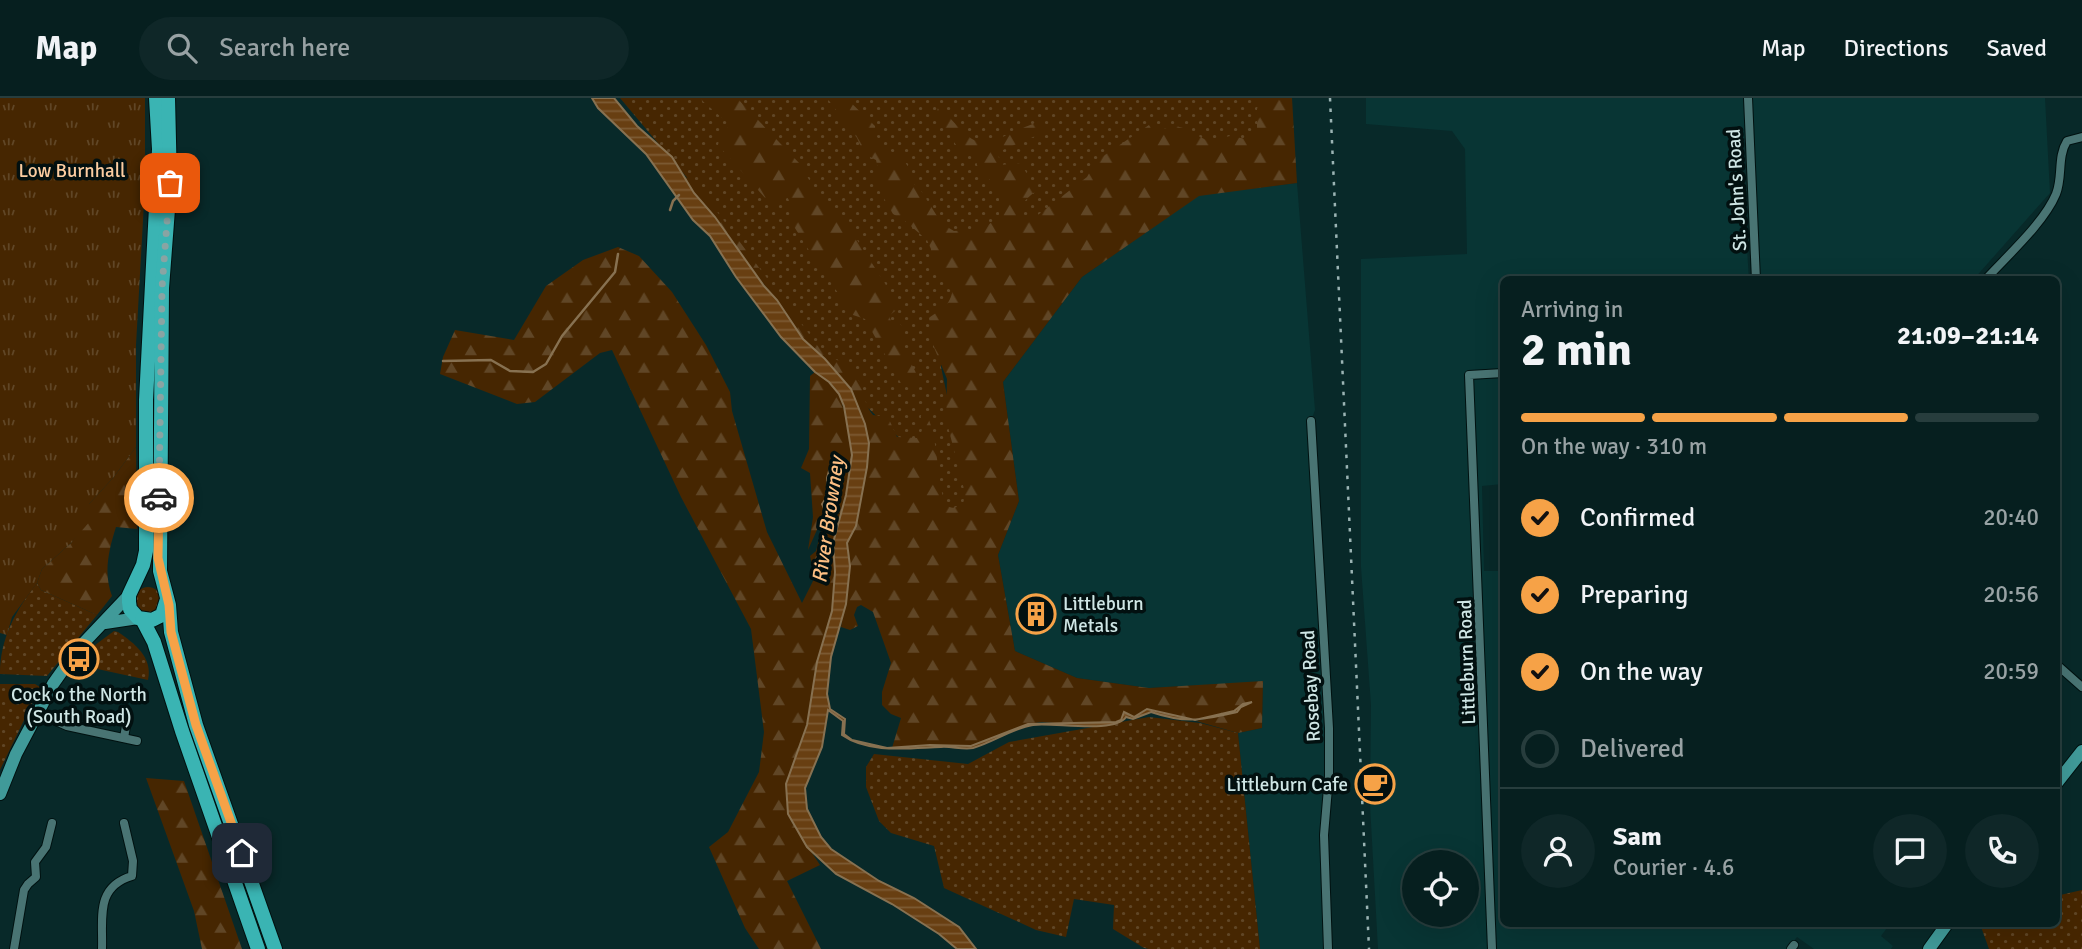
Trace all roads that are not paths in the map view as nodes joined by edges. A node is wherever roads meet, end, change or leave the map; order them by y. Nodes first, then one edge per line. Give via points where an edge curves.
1 (156, 98) edge
2 (168, 98) edge
3 (1748, 98) edge
4 (2082, 137) edge
5 (1756, 276) edge
6 (1989, 276) edge
7 (1500, 373) edge
8 (1311, 421) dead end
9 (131, 592) junction
10 (166, 593) junction
11 (140, 619) junction
12 (105, 623) junction
13 (2060, 668) edge
14 (2082, 687) edge
15 (37, 713) junction
16 (126, 726) dead end
17 (124, 738) junction
18 (137, 741) dead end
19 (2082, 751) edge
20 (2060, 778) edge
21 (0, 794) edge
22 (124, 823) dead end
23 (54, 830) dead end
24 (1945, 927) edge
25 (14, 949) edge
26 (102, 949) edge
27 (258, 949) edge
28 (275, 949) edge
29 (1328, 949) edge
30 (1492, 949) edge
31 (1929, 949) edge

1 - 9 highway via 159,149 146,400 146,551
2 - 10 highway via 170,183 162,288 158,545
3 - 5 street, St. John's Road
4 - 6 street via 2067,141 2063,148 2051,203
7 - 30 street, Littleburn Road via 1469,374
8 - 29 street, Rosebay Road via 1328,704 1324,835
9 - 10 highway via 147,583
9 - 11 highway via 130,610
9 - 12 main road
10 - 11 highway via 162,615
10 - 28 highway via 171,632 196,725
11 - 12 main road
11 - 27 highway via 153,642
12 - 15 main road via 71,659
13 - 14 street
15 - 17 street via 67,726
15 - 21 main road
16 - 17 street
17 - 18 street
19 - 20 main road
22 - 26 street via 134,840 135,879 113,885 104,898
23 - 25 street via 35,862 36,877 24,890
24 - 31 main road

